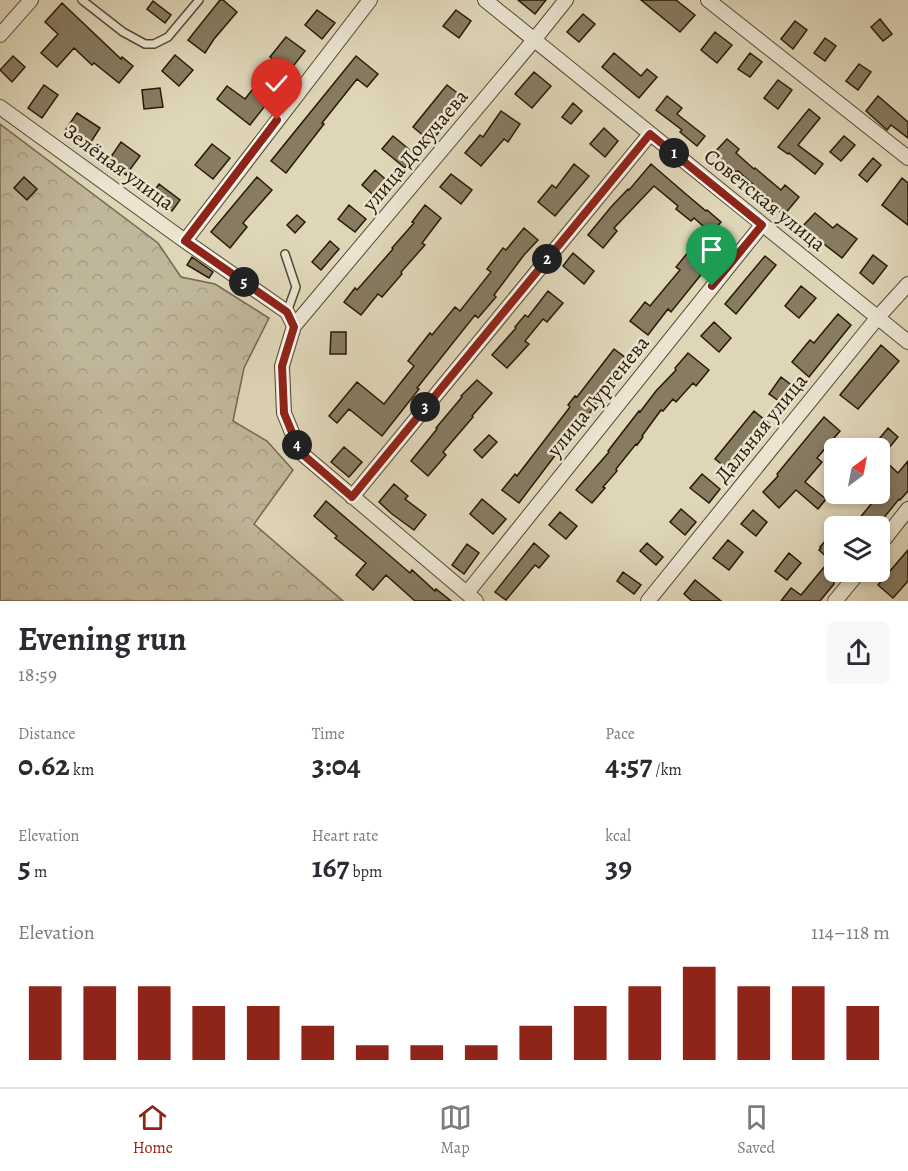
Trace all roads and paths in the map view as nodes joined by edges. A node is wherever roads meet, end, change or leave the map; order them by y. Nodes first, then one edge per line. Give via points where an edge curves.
1 (31, 0) edge
2 (82, 0) edge
3 (199, 0) edge
4 (370, 0) edge
5 (485, 0) edge
6 (566, 0) edge
7 (708, 0) edge
8 (0, 35) edge
9 (534, 40) junction
10 (0, 107) edge
11 (650, 134) junction
12 (908, 158) edge
13 (762, 225) junction
14 (185, 241) junction
15 (285, 254) dead end
16 (908, 284) edge
17 (287, 312) junction
18 (878, 317) junction
19 (294, 327) junction
20 (908, 342) edge
21 (352, 497) junction
22 (908, 509) edge
23 (890, 532) edge
24 (851, 582) edge
25 (472, 597) edge
26 (648, 601) edge
27 (835, 601) edge

1 - 8 street
2 - 3 lane via 123,33 145,44 154,44 168,37
4 - 14 street
5 - 9 street, Советская улица
6 - 9 street, улица Докучаева
7 - 12 street
9 - 11 street, Советская улица
9 - 19 street, улица Докучаева
10 - 14 street, Зелёная улица
11 - 13 street, Советская улица
11 - 21 street
13 - 18 street, Советская улица
13 - 25 street, улица Тургенева
14 - 17 street, Зелёная улица
15 - 17 lane via 296,287
16 - 18 street, Дальняя улица
17 - 19 street
18 - 20 street, Советская улица
18 - 26 street, Дальняя улица
19 - 21 street via 282,366 284,413 300,452
21 - 25 street
22 - 23 street
24 - 27 street

